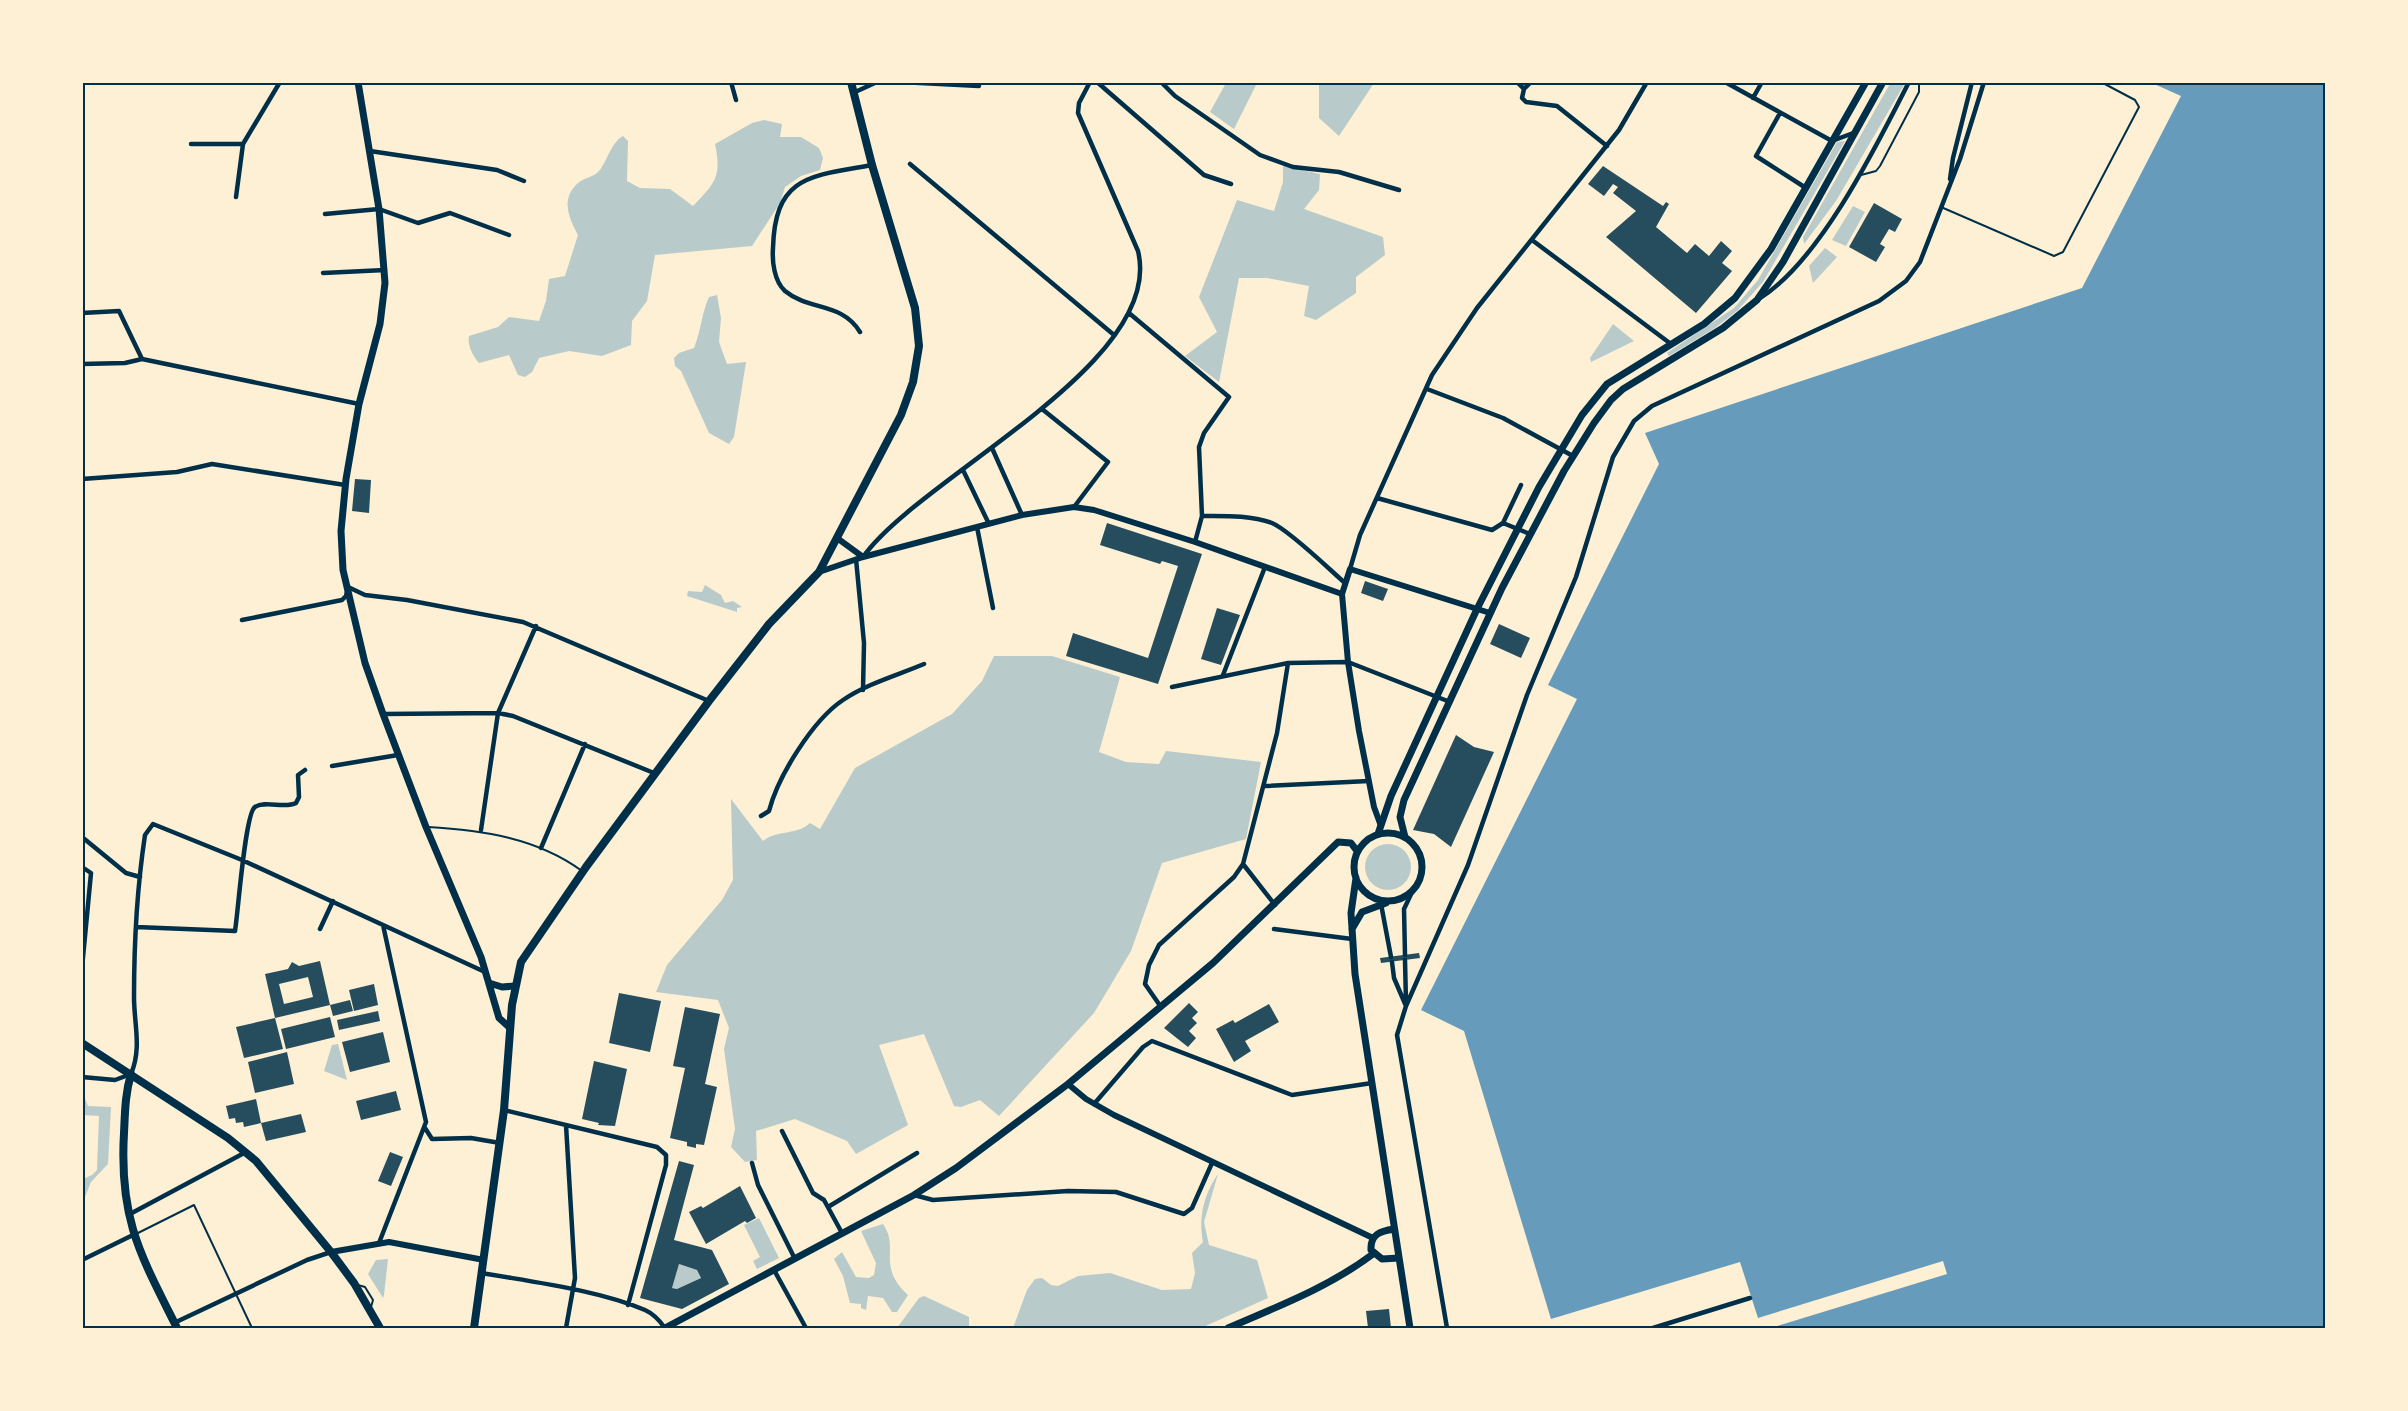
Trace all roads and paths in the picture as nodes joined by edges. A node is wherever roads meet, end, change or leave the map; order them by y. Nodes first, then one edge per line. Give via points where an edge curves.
1 (280, 82) edge
2 (731, 82) edge
3 (851, 82) edge
4 (877, 82) edge
5 (900, 82) edge
6 (1090, 82) edge
7 (1096, 82) edge
8 (1161, 82) edge
9 (1517, 82) edge
10 (1532, 82) edge
11 (1647, 82) edge
12 (1725, 82) edge
13 (1762, 82) edge
14 (1866, 82) edge
15 (1883, 82) edge
16 (1910, 82) edge
17 (1919, 82) edge
18 (1972, 82) edge
19 (1984, 82) edge
20 (2100, 82) edge
21 (361, 84) edge
22 (979, 86) dead end
23 (1524, 89) junction
24 (853, 93) junction
25 (1753, 98) junction
26 (736, 100) dead end
27 (1780, 113) junction
28 (1856, 132) junction
29 (1832, 141) junction
30 (191, 144) dead end
31 (243, 144) junction
32 (1607, 146) junction
33 (370, 151) junction
34 (910, 164) dead end
35 (872, 165) junction
36 (1858, 176) junction
37 (1950, 179) junction
38 (524, 182) dead end
39 (1231, 184) dead end
40 (1806, 188) junction
41 (1399, 190) dead end
42 (236, 197) dead end
43 (1941, 207) junction
44 (380, 210) junction
45 (325, 214) dead end
46 (509, 235) dead end
47 (1532, 240) junction
48 (385, 270) junction
49 (323, 273) dead end
50 (1757, 300) junction
51 (82, 313) edge
52 (1129, 313) junction
53 (860, 332) dead end
54 (1114, 335) junction
55 (1671, 344) junction
56 (1657, 352) junction
57 (142, 359) junction
58 (82, 364) edge
59 (1665, 365) junction
60 (1427, 388) junction
61 (359, 404) junction
62 (1042, 409) junction
63 (992, 448) junction
64 (1560, 449) junction
65 (1573, 456) junction
66 (963, 470) junction
67 (82, 479) edge
68 (345, 485) junction
69 (1521, 485) dead end
70 (1377, 498) junction
71 (1074, 507) junction
72 (1022, 515) junction
73 (1202, 516) junction
74 (1503, 523) junction
75 (989, 524) junction
76 (977, 527) junction
77 (1517, 529) junction
78 (1530, 534) junction
79 (837, 538) junction
80 (1195, 542) junction
81 (859, 558) junction
82 (1265, 567) junction
83 (1350, 569) junction
84 (819, 572) junction
85 (1345, 583) junction
86 (348, 587) junction
87 (1342, 594) junction
88 (993, 608) dead end
89 (1477, 609) junction
90 (1490, 613) junction
91 (242, 620) dead end
92 (536, 627) junction
93 (1348, 662) junction
94 (1288, 663) junction
95 (924, 664) dead end
96 (1223, 675) junction
97 (1172, 687) dead end
98 (863, 690) junction
99 (1436, 697) junction
100 (709, 701) junction
101 (1450, 702) junction
102 (498, 713) junction
103 (383, 714) junction
104 (585, 744) junction
105 (398, 755) junction
106 (332, 766) dead end
107 (305, 770) dead end
108 (654, 773) junction
109 (1369, 781) junction
110 (1265, 786) junction
111 (761, 816) dead end
112 (425, 827) junction
113 (481, 830) junction
114 (1380, 830) junction
115 (82, 837) edge
116 (1405, 837) junction
117 (541, 848) junction
118 (1357, 851) junction
119 (242, 860) junction
120 (1243, 864) junction
121 (82, 867) edge
122 (583, 872) junction
123 (140, 877) junction
124 (1356, 879) junction
125 (1413, 890) junction
126 (1392, 901) junction
127 (333, 902) junction
128 (1381, 904) junction
129 (1275, 905) junction
130 (85, 912) edge
131 (383, 925) junction
132 (84, 927) edge
133 (136, 927) junction
134 (320, 929) dead end
135 (1274, 929) dead end
136 (1352, 929) junction
137 (1352, 939) junction
138 (82, 968) edge
139 (486, 973) junction
140 (489, 983) junction
141 (515, 986) junction
142 (1406, 1006) junction
143 (1161, 1007) junction
144 (510, 1028) junction
145 (82, 1043) edge
146 (131, 1074) junction
147 (82, 1077) edge
148 (1372, 1083) junction
149 (1068, 1084) junction
150 (1094, 1104) junction
151 (504, 1110) junction
152 (566, 1125) junction
153 (425, 1128) junction
154 (782, 1131) dead end
155 (500, 1143) junction
156 (246, 1152) junction
157 (917, 1154) dead end
158 (752, 1163) dead end
159 (1212, 1163) junction
160 (914, 1195) junction
161 (828, 1207) junction
162 (127, 1216) junction
163 (1394, 1229) junction
164 (842, 1233) junction
165 (133, 1235) junction
166 (1373, 1238) junction
167 (379, 1243) junction
168 (331, 1252) junction
169 (1373, 1254) junction
170 (795, 1258) junction
171 (1399, 1258) junction
172 (82, 1260) edge
173 (484, 1260) junction
174 (774, 1270) junction
175 (482, 1273) junction
176 (575, 1291) junction
177 (236, 1293) junction
178 (1750, 1298) dead end
179 (628, 1305) junction
180 (175, 1326) edge
181 (665, 1328) edge
182 (252, 1329) edge
183 (380, 1329) edge
184 (474, 1329) edge
185 (566, 1329) edge
186 (806, 1329) edge
187 (1228, 1329) edge
188 (1410, 1329) edge
189 (1447, 1329) edge
190 (1653, 1329) edge

1 - 31 street
2 - 26 street
3 - 24 main road
4 - 24 street
5 - 22 street
6 - 52 street via 1079,105 1080,118 1140,258 1140,283
7 - 39 street via 1204,175
8 - 41 street via 1260,155 1293,167 1339,172
9 - 23 street
10 - 23 street
11 - 32 street
12 - 25 street
13 - 25 street
14 - 29 main road
15 - 28 main road
16 - 36 street
17 - 36 lane via 1919,92 1880,166 1872,173
18 - 37 street
19 - 37 street
20 - 43 lane via 2135,100 2139,107 2063,252 2054,256
21 - 33 main road
23 - 32 street via 1522,98 1526,102 1557,106
24 - 35 main road
25 - 27 street
27 - 29 street
27 - 40 street via 1756,156
28 - 29 street
28 - 50 main road via 1783,262
29 - 40 main road
30 - 31 street
31 - 42 street
32 - 47 street
33 - 38 street via 497,170
33 - 44 main road
34 - 54 street
35 - 53 street via 797,183 775,217 775,273 784,291 842,313
35 - 79 main road via 915,308 918,356 901,415
36 - 50 street via 1812,246 1778,285
37 - 43 street
40 - 55 main road via 1767,255 1735,298 1715,317
43 - 142 street via 1920,262 1891,294 1678,393 1641,414 1625,433 1610,465 1585,553 1527,695 1468,865
44 - 45 street
44 - 46 street via 418,223 450,213
44 - 48 main road
47 - 55 street
47 - 60 street via 1477,308
48 - 49 street
48 - 61 main road via 383,309
50 - 59 main road
51 - 57 street via 119,311
52 - 54 street
52 - 73 street via 1229,397 1199,447
54 - 62 street
55 - 56 main road
56 - 59 main road
56 - 64 main road via 1601,389
57 - 58 street
57 - 61 street
59 - 65 main road via 1616,394
60 - 64 street via 1503,418
60 - 70 street
61 - 68 main road
62 - 63 street
62 - 71 street via 1108,462
63 - 66 street
63 - 72 street
64 - 65 street
64 - 77 main road
65 - 78 main road
66 - 75 street
66 - 81 street via 882,534
67 - 68 street via 177,472 212,464
68 - 86 main road via 341,543
69 - 74 street
70 - 74 street via 1486,530
70 - 83 street
71 - 72 street
71 - 80 street
72 - 75 street
73 - 80 street
73 - 85 street via 1246,518 1276,525
74 - 77 street
75 - 76 street
76 - 81 street
76 - 88 street
77 - 78 street
77 - 89 main road
78 - 90 main road
79 - 81 street
79 - 84 main road
80 - 82 street
81 - 84 street
81 - 98 street
82 - 87 street
82 - 96 street
83 - 85 street
83 - 89 street
84 - 100 main road via 765,629
85 - 87 street
86 - 91 street via 342,600
86 - 92 street via 356,593 511,619
86 - 103 main road via 365,663
87 - 93 street
89 - 90 street
89 - 99 main road
90 - 101 main road
92 - 100 street
92 - 102 street
93 - 94 street
93 - 99 street
93 - 109 street
94 - 96 street
94 - 110 street
95 - 98 street
96 - 97 street
98 - 111 street via 835,706 815,729 778,783 769,811
99 - 101 street
99 - 114 main road via 1391,796
100 - 108 main road
101 - 116 main road via 1401,808
102 - 103 street
102 - 104 street
102 - 113 street
103 - 105 main road
104 - 108 street
104 - 117 street
105 - 106 street
105 - 112 main road
107 - 119 street via 298,773 299,797 295,804 258,805 253,809
108 - 122 main road
109 - 110 street
109 - 114 street
110 - 120 street
112 - 113 lane
112 - 139 main road
113 - 117 lane
114 - 116 main road
114 - 118 main road
115 - 123 street via 126,873
116 - 125 main road via 1418,850 1422,865
117 - 122 lane
118 - 124 main road
118 - 129 main road via 1351,843 1338,843
119 - 123 street via 153,824 145,835
119 - 127 street
119 - 133 street via 236,931
120 - 129 street
120 - 143 street via 1153,954 1145,984
121 - 130 street via 91,873
122 - 141 main road via 528,949
123 - 133 street
124 - 126 main road via 1371,897
124 - 136 main road
125 - 126 main road
125 - 142 street via 1404,909
126 - 128 main road
127 - 131 street
127 - 134 street
128 - 136 main road via 1362,912
128 - 142 street via 1394,978
129 - 143 main road
130 - 132 street
131 - 139 street
131 - 153 street
132 - 138 street
133 - 146 street via 134,1000 138,1050
135 - 137 street
136 - 137 main road
137 - 148 main road
139 - 140 main road
140 - 141 main road
140 - 144 main road via 499,1018
141 - 144 main road
142 - 189 street via 1397,1045
143 - 149 main road
144 - 151 main road
145 - 146 main road
146 - 147 street via 115,1080
146 - 156 main road
146 - 162 main road via 125,1103 122,1167
148 - 150 street via 1292,1095 1152,1041
148 - 163 main road
149 - 150 street
149 - 160 main road
150 - 159 street
151 - 152 street
151 - 155 main road
152 - 176 street
152 - 179 street via 657,1147 666,1155
153 - 155 street via 432,1139 471,1138
153 - 167 street
154 - 161 street via 813,1192
155 - 173 main road
156 - 162 street
156 - 168 main road
157 - 161 street
158 - 170 street via 758,1185
159 - 160 street via 1192,1208 1184,1214 1116,1192 1068,1191 936,1200
159 - 166 street
160 - 164 main road
161 - 164 street
162 - 165 main road
163 - 166 main road via 1377,1233
163 - 171 main road
164 - 170 main road
165 - 172 street
165 - 177 lane via 194,1205
165 - 180 main road
166 - 169 main road
167 - 168 street
167 - 173 street via 402,1243
168 - 177 street
168 - 183 main road
169 - 171 main road via 1382,1259
169 - 187 main road via 1347,1274
170 - 174 main road
171 - 188 main road
173 - 175 main road
174 - 181 main road
174 - 186 street
175 - 176 street
175 - 184 main road
176 - 179 street
176 - 185 street
177 - 180 street
177 - 182 lane
178 - 190 street
179 - 181 street via 647,1311

